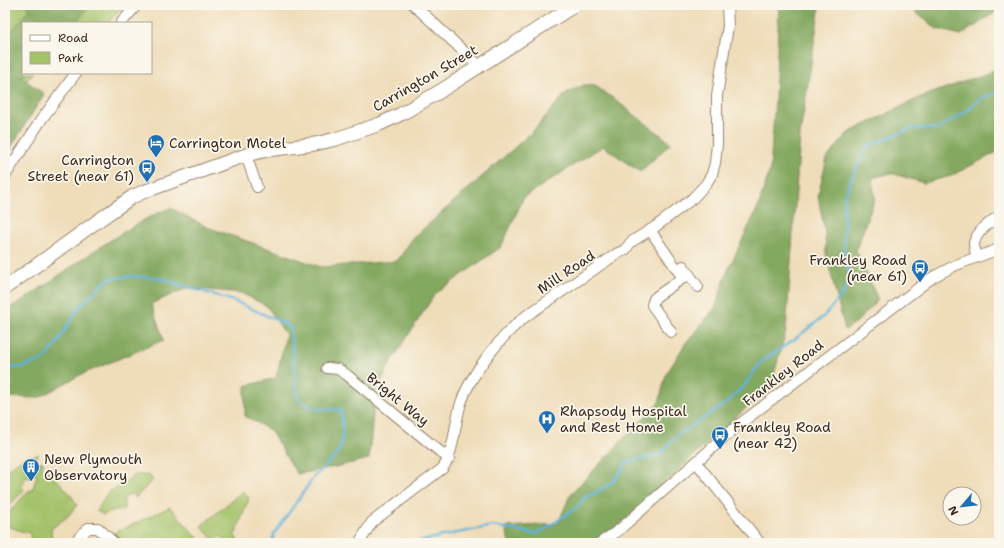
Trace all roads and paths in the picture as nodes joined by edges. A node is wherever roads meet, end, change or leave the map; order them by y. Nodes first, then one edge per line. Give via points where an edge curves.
1 (137, 5) edge
2 (414, 5) edge
3 (575, 5) edge
4 (727, 5) edge
5 (121, 22) edge
6 (478, 67) junction
7 (75, 74) edge
8 (246, 155) junction
9 (5, 176) edge
10 (257, 186) dead end
11 (999, 216) edge
12 (652, 229) junction
13 (999, 249) edge
14 (977, 257) junction
15 (698, 287) dead end
16 (5, 288) edge
17 (671, 332) dead end
18 (327, 368) dead end
19 (449, 459) junction
20 (696, 462) junction
21 (74, 543) edge
22 (114, 543) edge
23 (359, 543) edge
24 (600, 543) edge
25 (760, 543) edge

1 - 5 street
2 - 6 street
3 - 6 main road, Carrington Street
4 - 12 street, Mill Road via 728,26 717,96 718,144 712,174 692,199
6 - 8 main road, Carrington Street via 401,114 359,132 315,144
7 - 9 street via 41,120
8 - 10 street
8 - 16 main road, Carrington Street via 132,197
11 - 14 street via 976,237 974,244
12 - 15 street
12 - 17 street via 683,278 657,296 652,304
12 - 19 street, Mill Road via 526,316 493,349 464,394
13 - 14 street, Frankley Road
14 - 20 street, Frankley Road via 933,277 737,426
18 - 19 street, Bright Way via 338,369 347,375
19 - 23 street via 443,468 372,522
20 - 24 street, Frankley Road via 619,530
20 - 25 street
21 - 22 street via 88,528 98,528

